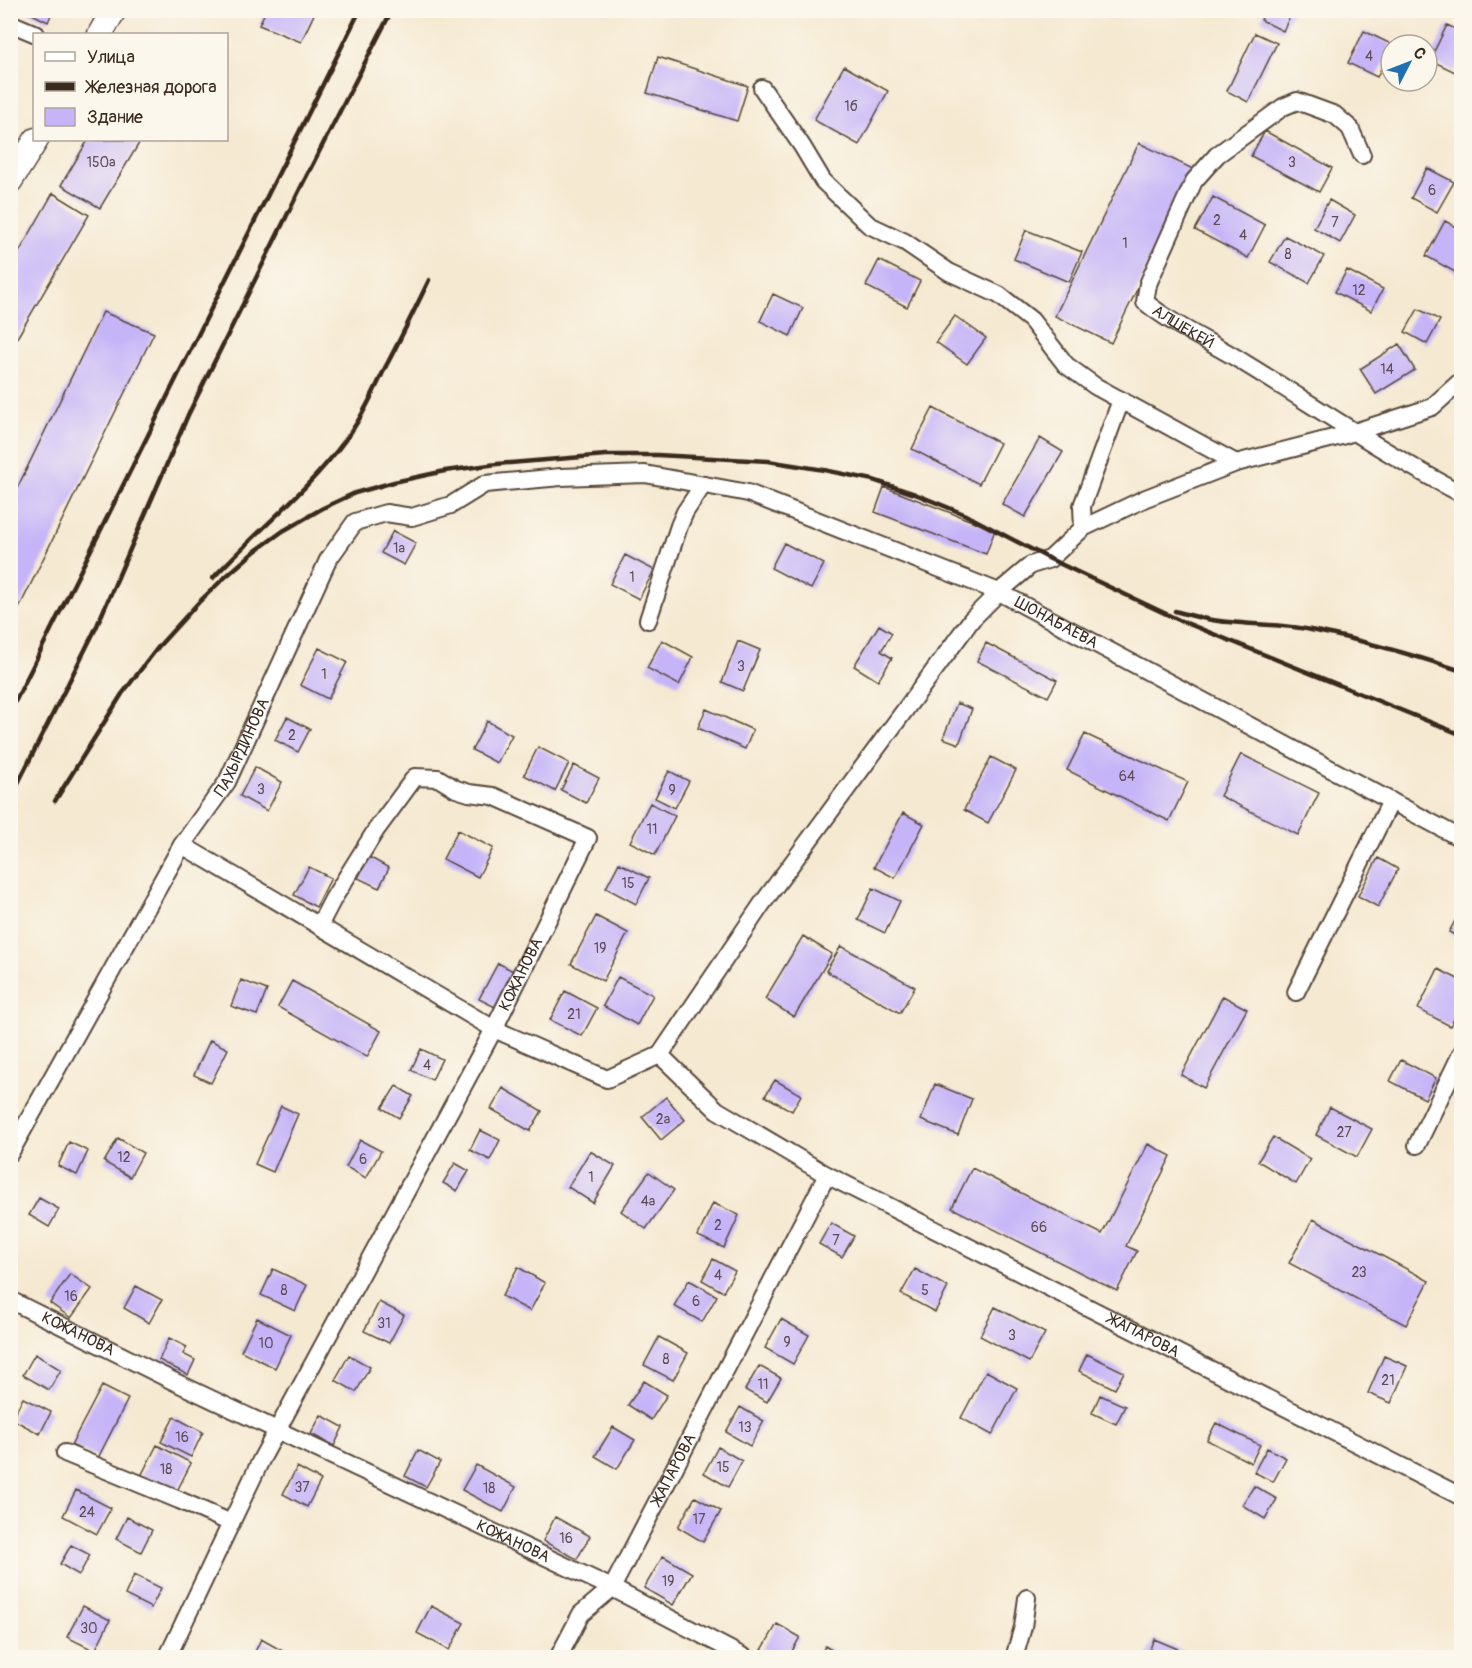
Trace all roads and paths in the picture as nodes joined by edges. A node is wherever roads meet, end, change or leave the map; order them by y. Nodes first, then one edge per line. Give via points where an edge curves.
1 (114, 10) edge
2 (10, 23) edge
3 (34, 33) edge
4 (101, 33) edge
5 (762, 88) dead end
6 (35, 141) edge
7 (1362, 155) dead end
8 (10, 182) edge
9 (1461, 380) edge
10 (1121, 400) junction
11 (1354, 432) junction
12 (1236, 463) junction
13 (561, 477) joint
14 (703, 485) junction
15 (1461, 494) edge
16 (1083, 528) junction
17 (999, 592) junction
18 (648, 621) dead end
19 (1391, 801) junction
20 (1461, 838) edge
21 (182, 845) junction
22 (319, 926) junction
23 (1296, 992) dead end
24 (494, 1029) junction
25 (1461, 1052) edge
26 (660, 1055) junction
27 (1417, 1146) dead end
28 (10, 1153) edge
29 (827, 1175) junction
30 (10, 1300) edge
31 (278, 1430) junction
32 (65, 1453) dead end
33 (1461, 1497) edge
34 (231, 1524) junction
35 (612, 1588) junction
36 (1027, 1598) dead end
37 (166, 1658) edge
38 (558, 1658) edge
39 (746, 1658) edge
40 (1014, 1658) edge

1 - 4 main road
2 - 3 street
5 - 10 street via 823,181 869,225 905,242 949,272 999,295 1031,320 1066,365
6 - 8 main road
7 - 11 street, АЛШЕКЕЙ via 1350,128 1335,115 1297,101 1283,107 1217,155 1194,181 1148,284 1145,302
9 - 11 street via 1432,407
10 - 12 street
10 - 16 street via 1082,506
11 - 12 street
11 - 15 street, АЛШЕКЕЙ
12 - 16 street
13 - 14 street, ШОНАБАЕВА via 645,474
13 - 21 street, ПАХЫРДИНОВА via 485,484 451,505 411,517 386,513 355,522 328,560 227,782
14 - 17 street, ШОНАБАЕВА via 748,493
14 - 18 street via 679,526
16 - 17 street via 1050,559 1031,565
17 - 19 street, ШОНАБАЕВА
17 - 26 street via 972,620 762,904
19 - 20 street, ШОНАБАЕВА
19 - 23 street
21 - 22 street
21 - 28 street, ПАХЫРДИНОВА
22 - 24 street
22 - 24 street, КОЖАНОВА via 376,830 416,777 438,778 456,789 493,796 588,838
24 - 26 street via 607,1079
24 - 31 street, КОЖАНОВА
25 - 27 street
26 - 29 street, ЖАПАРОВА via 717,1110
29 - 33 street, ЖАПАРОВА
29 - 35 street, ЖАПАРОВА
30 - 31 street, КОЖАНОВА
31 - 34 street, КОЖАНОВА
31 - 35 street, КОЖАНОВА
32 - 34 street
34 - 37 street, КОЖАНОВА
35 - 38 street, ЖАПАРОВА via 581,1614
35 - 39 street, КОЖАНОВА
36 - 40 street

